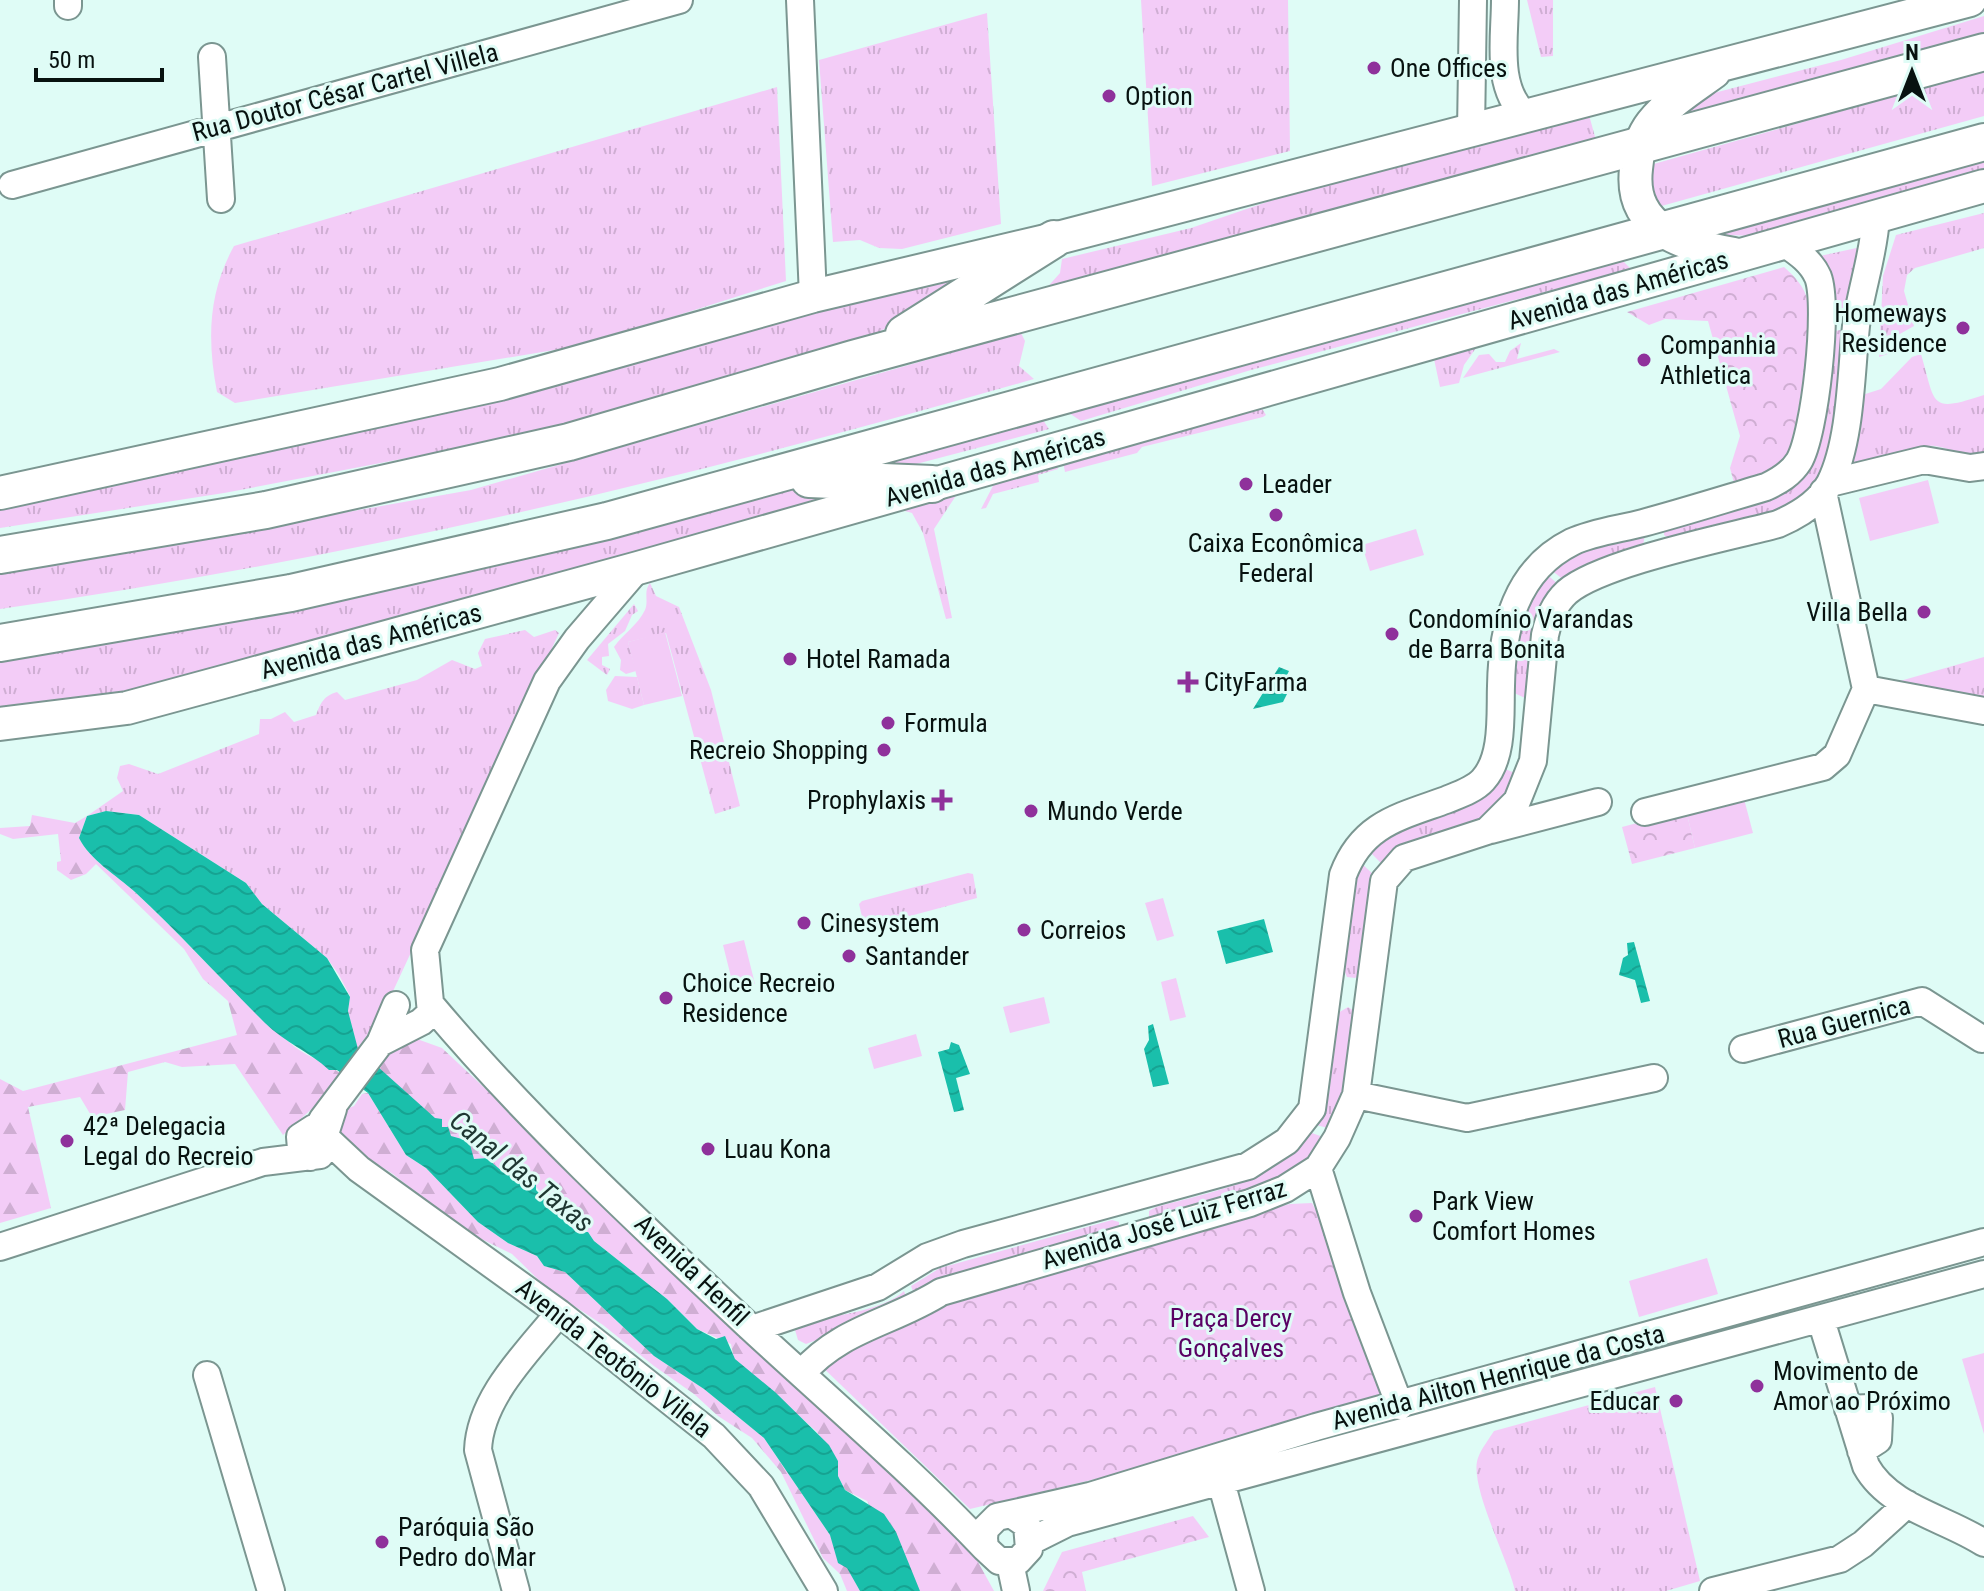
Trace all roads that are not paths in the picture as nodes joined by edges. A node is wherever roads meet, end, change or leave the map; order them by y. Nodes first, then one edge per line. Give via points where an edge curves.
1 (679, 0) edge
2 (800, 0) edge
3 (1473, 0) edge
4 (1505, 0) edge
5 (1970, 0) edge
6 (1984, 52) edge
7 (212, 57) dead end
8 (1726, 63) junction
9 (1525, 115) junction
10 (215, 127) junction
11 (1471, 131) junction
12 (1984, 142) edge
13 (1640, 146) junction
14 (12, 185) dead end
15 (1984, 186) edge
16 (221, 199) dead end
17 (1876, 217) junction
18 (1660, 231) junction
19 (1054, 239) junction
20 (1784, 243) junction
21 (1743, 255) junction
22 (813, 296) junction
23 (1856, 325) junction
24 (1822, 326) junction
25 (853, 359) junction
26 (1984, 466) edge
27 (775, 477) junction
28 (932, 484) junction
29 (1826, 488) junction
30 (0, 493) edge
31 (1647, 522) junction
32 (8, 554) edge
33 (1656, 557) junction
34 (638, 568) junction
35 (7, 642) edge
36 (1866, 689) junction
37 (1984, 711) edge
38 (0, 724) edge
39 (1538, 724) junction
40 (1499, 737) junction
41 (1598, 802) dead end
42 (1645, 812) dead end
43 (1487, 831) junction
44 (1329, 992) junction
45 (1368, 998) junction
46 (419, 1011) junction
47 (1983, 1040) edge
48 (1743, 1049) dead end
49 (1654, 1078) dead end
50 (1356, 1095) junction
51 (321, 1132) junction
52 (1318, 1168) junction
53 (1127, 1198) junction
54 (1139, 1236) junction
55 (1984, 1242) edge
56 (0, 1247) edge
57 (1984, 1274) edge
58 (724, 1302) junction
59 (808, 1309) junction
60 (559, 1313) junction
61 (1821, 1320) junction
62 (752, 1329) junction
63 (1571, 1358) junction
64 (802, 1373) junction
65 (207, 1375) dead end
66 (1581, 1386) junction
67 (1400, 1406) junction
68 (1218, 1472) junction
69 (1166, 1484) junction
70 (932, 1492) junction
71 (1907, 1504) junction
72 (1006, 1516) junction
73 (1983, 1541) edge
74 (985, 1548) junction
75 (1020, 1566) edge
76 (271, 1591) edge
77 (516, 1591) edge
78 (824, 1591) edge
79 (1251, 1591) edge
80 (1713, 1591) edge

1 - 10 street, Rua Doutor César Cartel Villela
2 - 22 street
3 - 11 street
4 - 9 street via 1505,83
5 - 8 main road
6 - 13 highway
7 - 10 street
8 - 9 main road
8 - 13 main road via 1670,105
9 - 11 main road
10 - 14 street, Rua Doutor César Cartel Villela
10 - 16 street
11 - 19 main road
12 - 18 highway, Avenida das Américas
13 - 18 main road via 1635,185 1650,222
13 - 25 highway
15 - 17 main road, Avenida das Américas
17 - 20 main road, Avenida das Américas
17 - 23 street
18 - 21 main road via 1688,245
18 - 27 highway, Avenida das Américas
19 - 22 main road
19 - 25 highway via 906,333
20 - 21 main road, Avenida das Américas
20 - 24 street, Avenida José Luiz Ferraz via 1804,257 1818,277
21 - 28 main road, Avenida das Américas
22 - 30 main road via 500,384
23 - 24 street via 1833,319
23 - 29 street via 1837,465
24 - 31 street, Avenida José Luiz Ferraz via 1810,433 1787,476
25 - 32 highway via 474,466 266,510
26 - 29 street via 1924,460
27 - 28 highway
27 - 35 highway, Avenida das Américas via 291,593
28 - 34 main road, Avenida das Américas
29 - 33 street, Avenida José Luiz Ferraz via 1807,509 1778,524
29 - 36 street
31 - 33 street
31 - 40 street, Avenida José Luiz Ferraz via 1575,541 1538,565 1524,582 1511,613
33 - 39 street, Avenida José Luiz Ferraz via 1589,578 1559,601 1545,635
34 - 38 main road, Avenida das Américas via 127,708
34 - 46 street via 547,681 425,950
36 - 37 street
36 - 42 street via 1837,755 1823,767
39 - 40 street via 1518,749 1505,747
39 - 43 street, Avenida José Luiz Ferraz via 1527,782 1517,801
40 - 44 street, Avenida José Luiz Ferraz via 1484,779 1456,796 1392,819 1356,847 1343,875
41 - 43 street
43 - 45 street, Avenida José Luiz Ferraz via 1394,866 1384,881
44 - 45 street
44 - 53 street, Avenida José Luiz Ferraz via 1312,1109 1287,1141 1248,1166
45 - 50 street, Avenida José Luiz Ferraz
46 - 51 street via 375,1050
46 - 58 street, Avenida Henfil via 461,1040
47 - 48 street, Rua Guernica via 1922,1001
49 - 50 street via 1467,1118
50 - 52 street, Avenida José Luiz Ferraz
51 - 56 street via 263,1162
51 - 60 street, Avenida Teotônio Vilela via 359,1169
52 - 54 street, Avenida José Luiz Ferraz via 1285,1189
52 - 67 street
53 - 54 street
53 - 59 street, Avenida José Luiz Ferraz via 963,1244 927,1257 878,1287
54 - 64 street, Avenida José Luiz Ferraz via 941,1292 847,1335
55 - 63 street, Avenida Ailton Henrique da Costa
57 - 61 street, Avenida Ailton Henrique da Costa
58 - 59 street via 767,1311
58 - 62 street, Avenida Henfil
59 - 62 street, Avenida José Luiz Ferraz
60 - 77 street via 488,1407 479,1436 478,1450
60 - 78 street, Avenida Teotônio Vilela via 731,1452 761,1486
61 - 66 street, Avenida Ailton Henrique da Costa
61 - 71 street via 1874,1480
62 - 64 street, Avenida Henfil
63 - 66 street
63 - 67 street, Avenida Ailton Henrique da Costa
64 - 70 street, Avenida Henfil
65 - 76 street
66 - 68 street, Avenida Ailton Henrique da Costa via 1323,1453
67 - 68 street, Avenida Ailton Henrique da Costa via 1316,1427
68 - 69 street, Avenida Ailton Henrique da Costa
68 - 79 street
69 - 72 street, Avenida Ailton Henrique da Costa
69 - 75 street, Avenida Ailton Henrique da Costa via 1067,1523
70 - 72 street, Avenida Henfil via 978,1514
70 - 74 street, Avenida Henfil
71 - 73 street
71 - 80 street via 1840,1559
72 - 74 street via 985,1529
72 - 75 street via 1027,1525
74 - 75 street, Avenida Henfil via 999,1561

